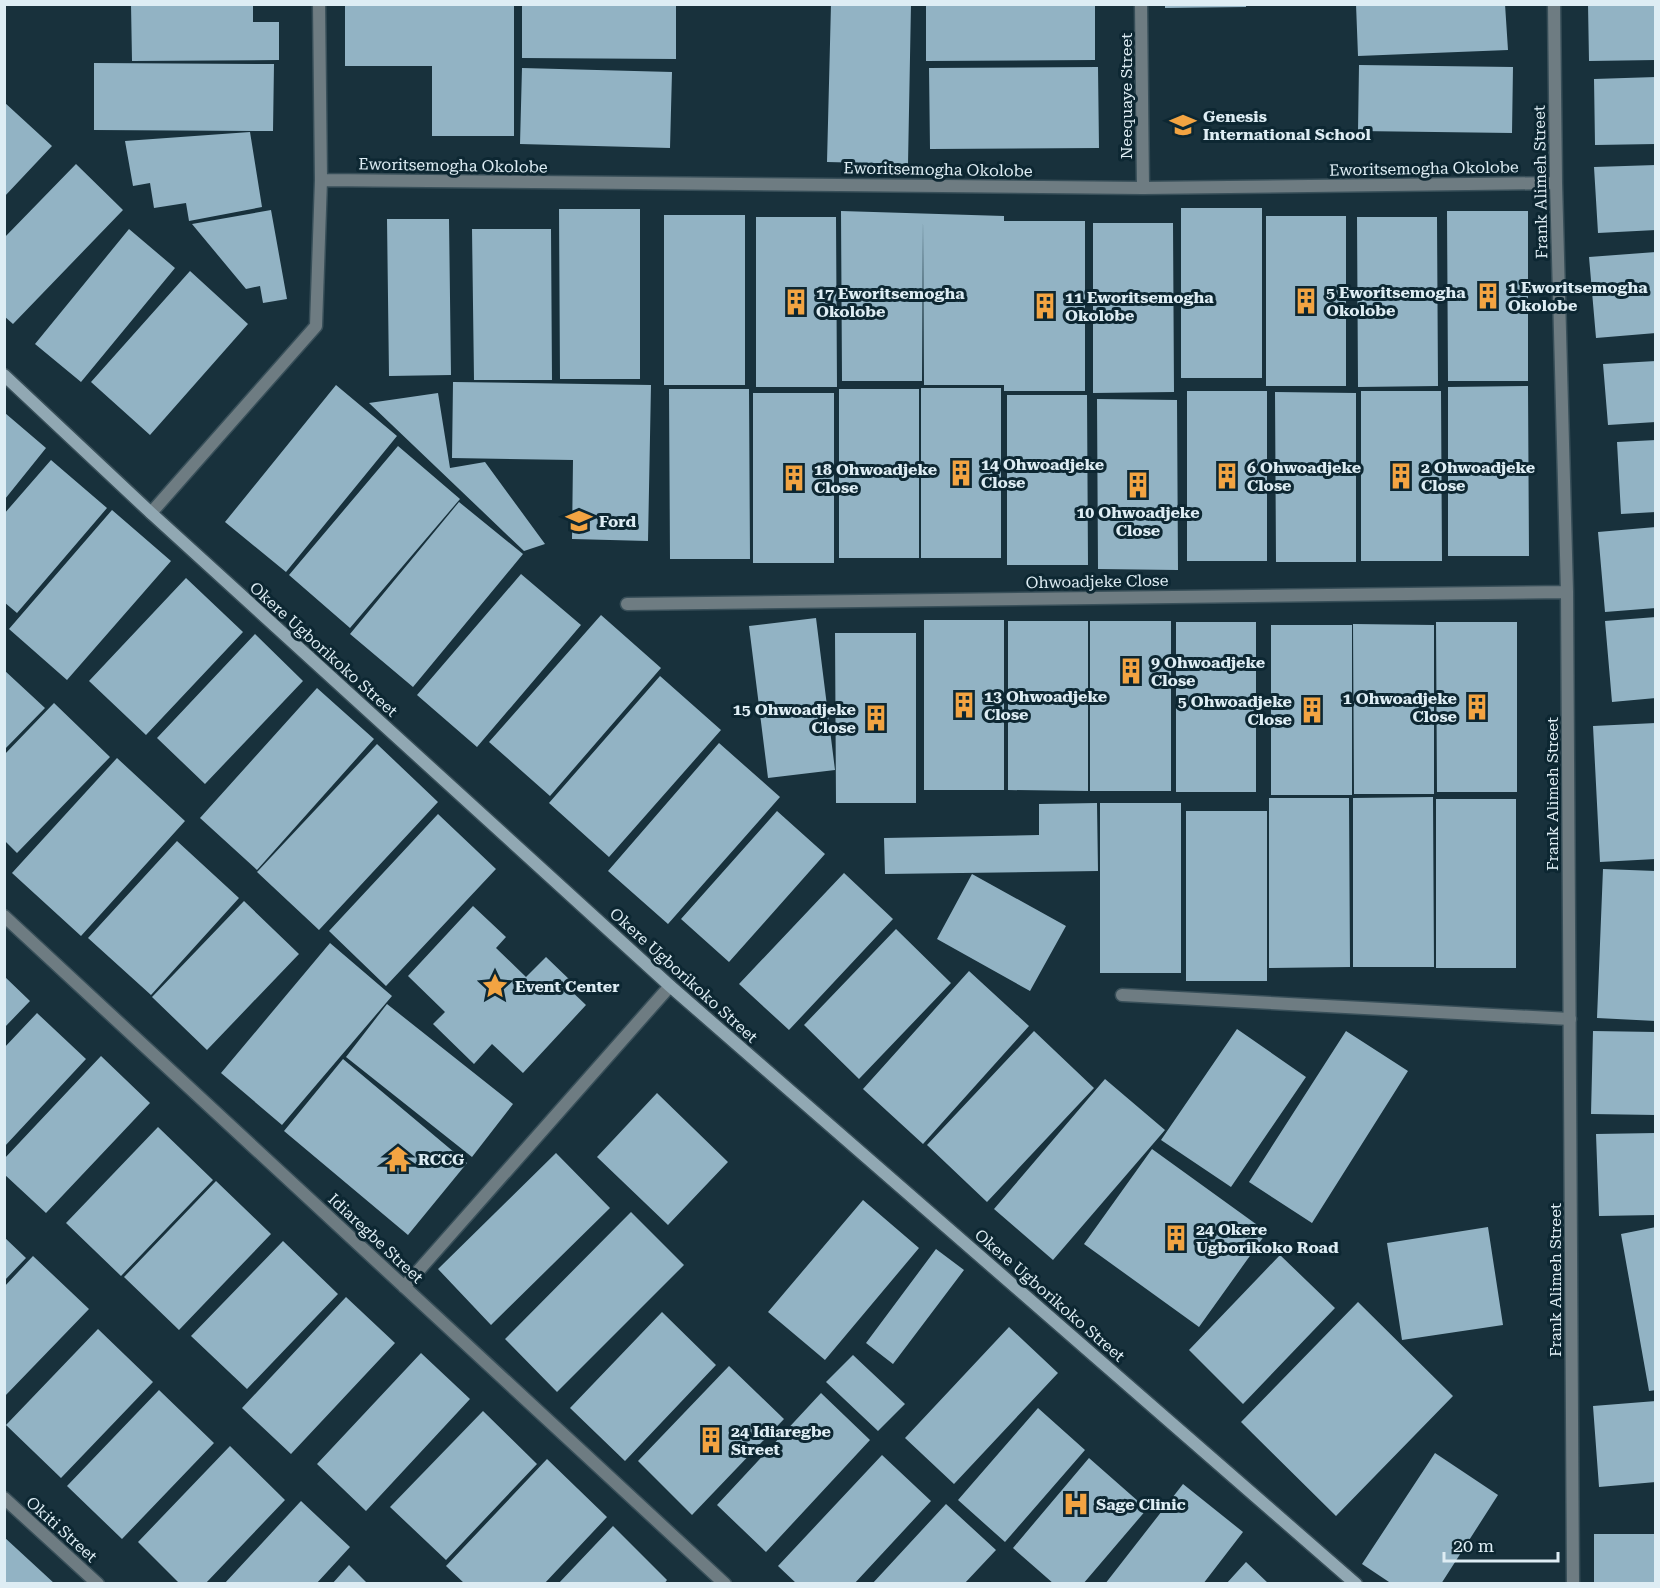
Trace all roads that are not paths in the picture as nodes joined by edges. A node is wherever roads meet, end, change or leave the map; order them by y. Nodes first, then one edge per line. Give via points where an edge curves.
1 (319, 4) edge
2 (1142, 4) edge
3 (1554, 4) edge
4 (321, 180) junction
5 (1556, 183) junction
6 (1143, 188) junction
7 (4, 375) edge
8 (151, 513) junction
9 (1567, 592) junction
10 (627, 604) dead end
11 (4, 916) edge
12 (670, 986) junction
13 (1122, 995) dead end
14 (1570, 1019) junction
15 (404, 1287) junction
16 (4, 1498) edge
17 (98, 1584) edge
18 (725, 1584) edge
19 (1356, 1584) edge
20 (1574, 1584) edge

1 - 4 street
2 - 6 street, Neequaye Street
3 - 5 street, Frank Alimeh Street
4 - 6 street, Eworitsemogha Okolobe
4 - 8 street via 316,326
5 - 6 street, Eworitsemogha Okolobe
5 - 9 street, Frank Alimeh Street
7 - 8 street, Okere Ugborikoko Street
8 - 12 street, Okere Ugborikoko Street
9 - 10 street, Ohwoadjeke Close
9 - 14 street, Frank Alimeh Street
11 - 15 street, Idiaregbe Street
12 - 15 street
12 - 19 street, Okere Ugborikoko Street
13 - 14 street
14 - 20 street, Frank Alimeh Street
15 - 18 street, Idiaregbe Street
16 - 17 street, Okiti Street

